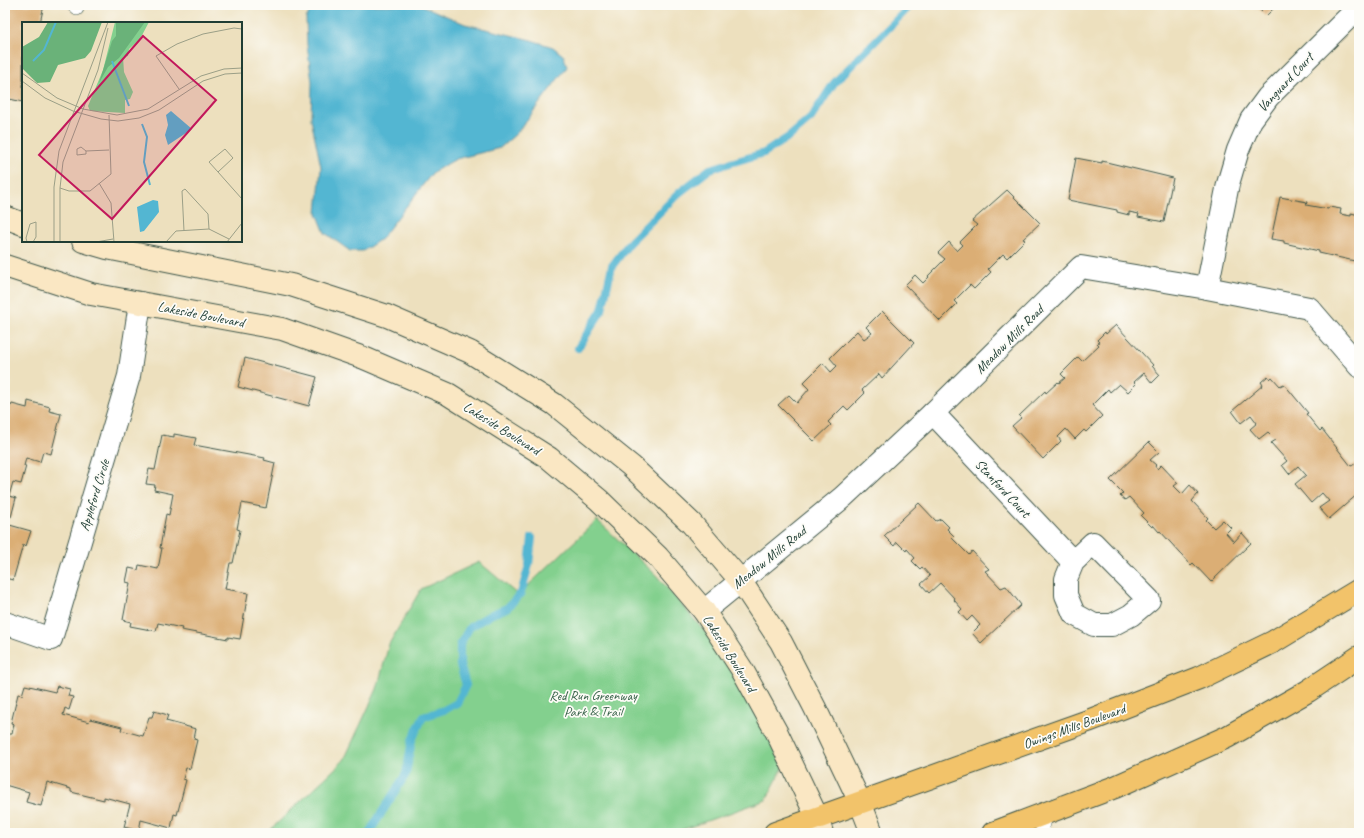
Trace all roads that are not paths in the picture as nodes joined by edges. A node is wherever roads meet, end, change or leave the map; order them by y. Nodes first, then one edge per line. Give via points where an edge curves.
1 (1359, 7) edge
2 (5, 217) edge
3 (22, 224) edge
4 (86, 242) edge
5 (5, 266) edge
6 (1208, 288) junction
7 (140, 303) junction
8 (1359, 366) edge
9 (933, 413) junction
10 (1073, 562) dead end
11 (740, 580) junction
12 (1359, 590) edge
13 (704, 611) junction
14 (5, 623) edge
15 (1359, 657) edge
16 (860, 802) junction
17 (1044, 823) edge
18 (820, 825) edge
19 (775, 833) edge
20 (872, 833) edge
21 (993, 833) edge

1 - 6 street, Vanguard Court via 1273,92 1251,120 1238,150 1228,184
2 - 3 main road
4 - 11 main road via 291,284 387,316 470,352 554,404 631,466 691,523
5 - 7 main road, Lakeside Boulevard via 91,294
6 - 8 street, Meadow Mills Road via 1309,308
6 - 9 street, Meadow Mills Road via 1081,267
7 - 13 main road, Lakeside Boulevard via 282,329 364,358 448,394 549,458 599,500 658,557
7 - 14 street, Appleford Circle via 129,376 51,639
9 - 10 street, Stanford Court
9 - 11 street, Meadow Mills Road via 843,497
11 - 13 street, Meadow Mills Road
11 - 16 main road via 781,642
12 - 16 main road, Owings Mills Boulevard via 1273,642 1199,678 1088,721
13 - 18 main road, Lakeside Boulevard via 744,671 777,733
15 - 17 main road via 1308,691 1227,738 1115,787
16 - 18 main road, Owings Mills Boulevard
16 - 20 main road
17 - 21 main road
18 - 19 main road, Owings Mills Boulevard

